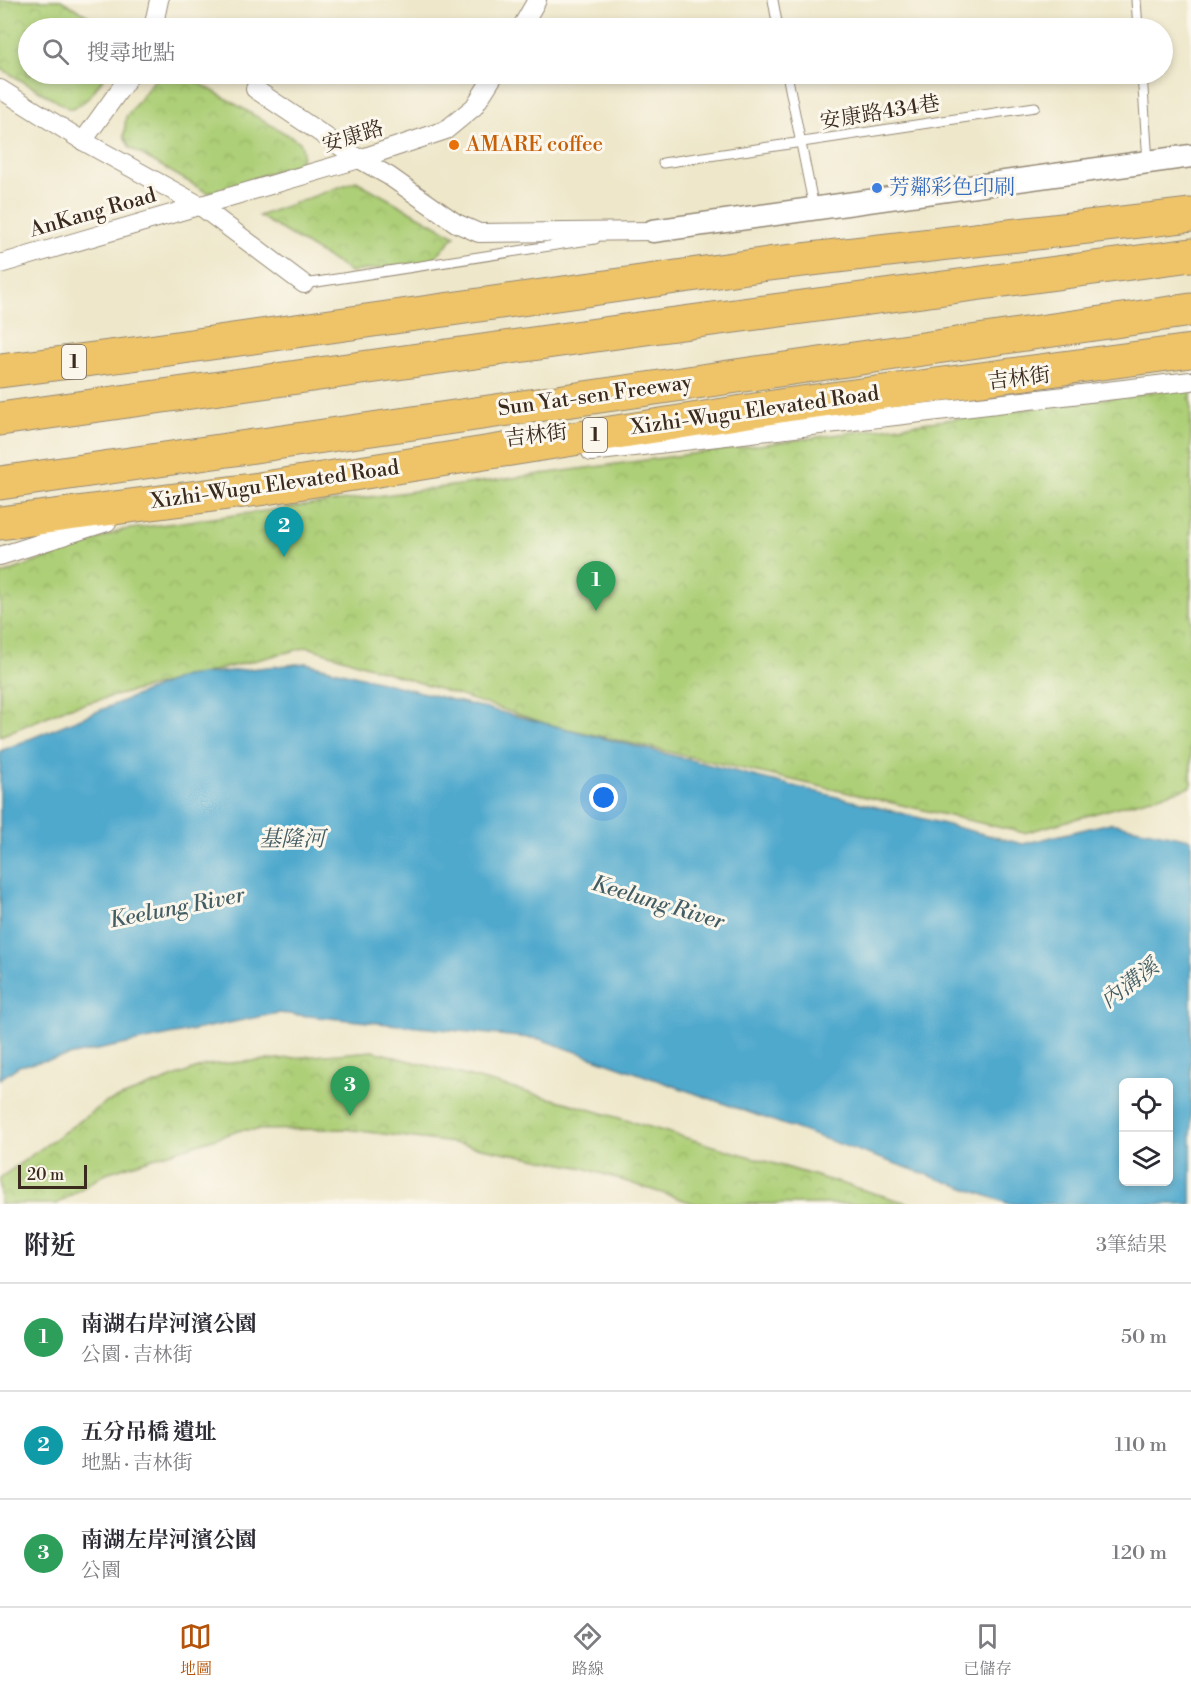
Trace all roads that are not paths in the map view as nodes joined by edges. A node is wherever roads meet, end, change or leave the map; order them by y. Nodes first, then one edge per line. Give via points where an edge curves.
1 (159, 0) edge
2 (537, 0) edge
3 (773, 0) edge
4 (1136, 0) edge
5 (155, 18) edge
6 (527, 18) edge
7 (776, 18) edge
8 (1137, 18) edge
9 (124, 84) edge
10 (489, 84) edge
11 (790, 84) edge
12 (1143, 84) edge
13 (0, 89) edge
14 (255, 89) dead end
15 (1035, 107) dead end
16 (83, 141) junction
17 (802, 143) junction
18 (1191, 156) edge
19 (359, 159) junction
20 (663, 162) dead end
21 (1148, 162) junction
22 (199, 205) junction
23 (814, 208) junction
24 (1191, 215) edge
25 (653, 231) junction
26 (1191, 255) edge
27 (0, 264) edge
28 (304, 284) joint
29 (1191, 310) edge
30 (1191, 351) edge
31 (0, 371) edge
32 (1191, 381) edge
33 (0, 419) edge
34 (0, 483) edge
35 (0, 523) edge
36 (0, 556) edge

1 - 5 street
2 - 6 street
3 - 7 lane
4 - 8 lane
9 - 16 street
10 - 19 street, 安康路 via 474,107 446,130
11 - 17 lane, 安康路434巷
12 - 21 lane
13 - 16 street
14 - 19 street
15 - 17 lane, 安康路434巷
16 - 22 street
17 - 20 lane
17 - 23 lane
18 - 21 street
19 - 22 street, 安康路
19 - 25 street via 456,223 479,233
21 - 23 street
22 - 27 street, AnKang Road
22 - 28 street
23 - 25 street
24 - 31 highway, 1 via 768,264
25 - 28 lane
26 - 33 highway, 1
29 - 34 highway, Sun Yat-sen Freeway / 1
30 - 35 highway, Xizhi-Wugu Elevated Road / 1 via 786,405 259,489
32 - 36 street, 吉林街 via 513,461 272,496 102,523

